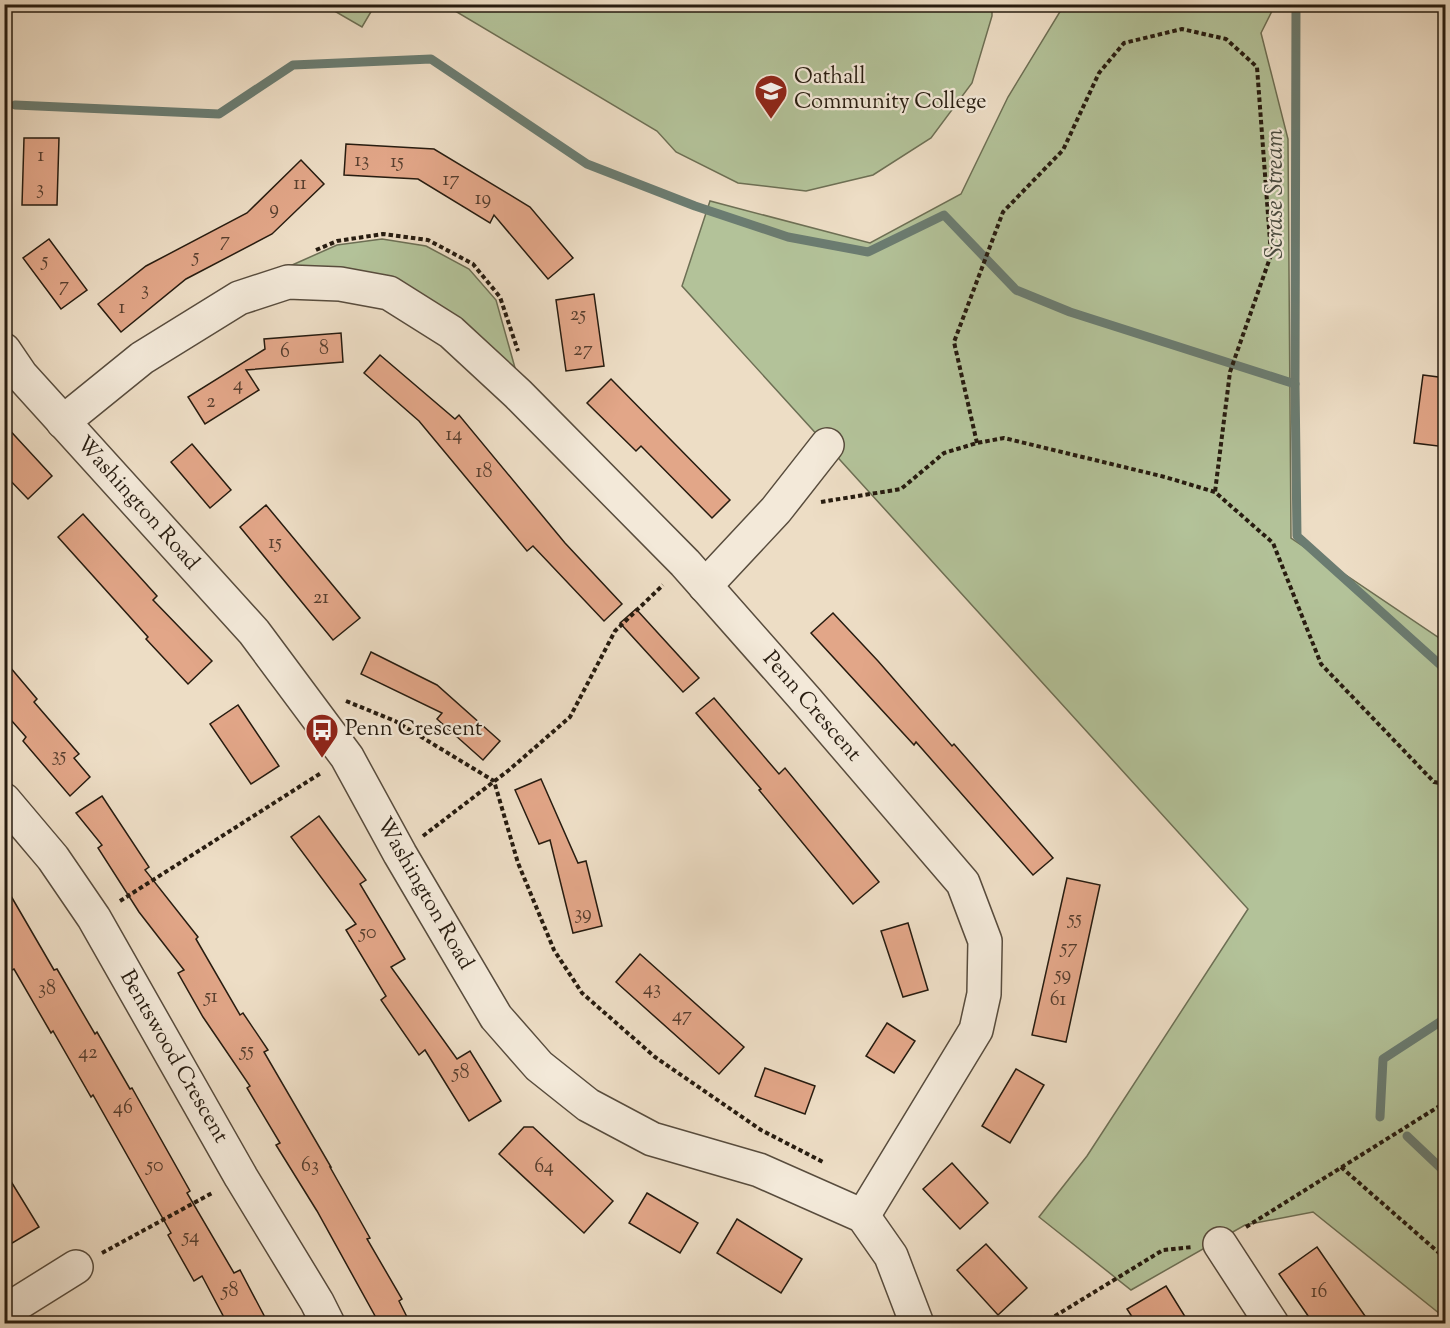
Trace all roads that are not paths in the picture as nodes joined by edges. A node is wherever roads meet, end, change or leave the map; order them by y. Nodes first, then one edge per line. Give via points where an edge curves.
1 (4, 350) edge
2 (63, 422) junction
3 (827, 445) dead end
4 (695, 575) junction
5 (4, 800) edge
6 (863, 1216) junction
7 (1220, 1244) road end
8 (76, 1268) road end
9 (4, 1312) edge
10 (328, 1323) edge
11 (917, 1323) edge
12 (1272, 1323) edge

1 - 2 street, Washington Road
2 - 4 street, Penn Crescent via 142,358 239,298 288,282 340,284 389,293 451,332 518,394
2 - 6 street, Washington Road via 254,632 347,757 496,1017 540,1066 588,1105 652,1139 759,1170
3 - 4 street via 776,510
4 - 6 street, Penn Crescent via 963,883 985,942 984,994 976,1030
5 - 10 street, Bentswood Crescent via 53,858 94,918
6 - 11 street via 891,1256
7 - 12 street
8 - 9 street

